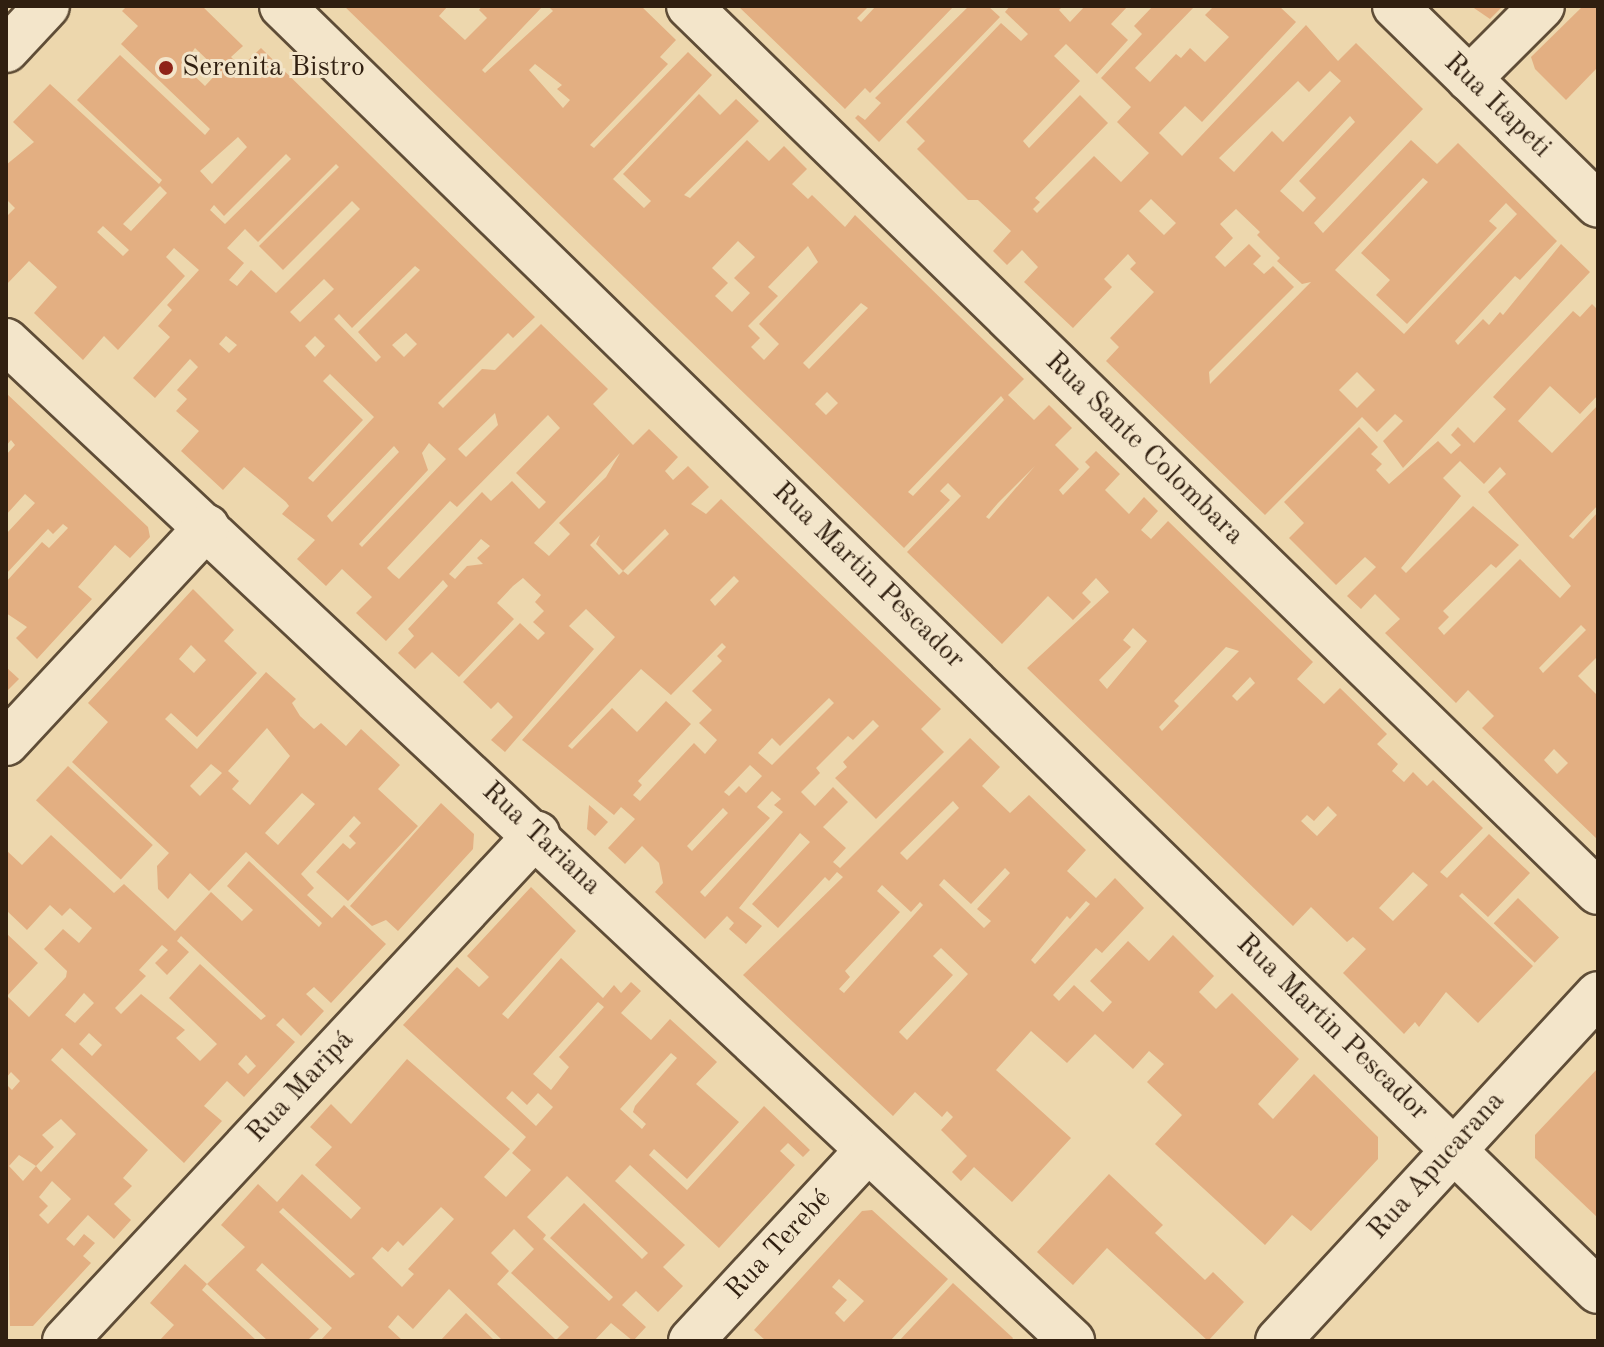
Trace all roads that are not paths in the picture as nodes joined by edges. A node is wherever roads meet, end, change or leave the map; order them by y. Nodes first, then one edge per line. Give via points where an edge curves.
1 (47, 6) edge
2 (282, 6) edge
3 (689, 6) edge
4 (1395, 6) edge
5 (1542, 6) edge
6 (6, 50) edge
7 (1469, 79) junction
8 (1598, 205) edge
9 (6, 341) edge
10 (207, 527) junction
11 (6, 743) edge
12 (537, 834) junction
13 (1598, 892) edge
14 (1598, 994) edge
15 (1453, 1147) junction
16 (868, 1150) junction
17 (1598, 1291) edge
18 (65, 1341) edge
19 (691, 1341) edge
20 (1072, 1341) edge
21 (1278, 1341) edge

1 - 6 street
2 - 15 street, Rua Martin Pescador
3 - 13 street, Rua Sante Colombara
4 - 7 street, Rua Itapeti
5 - 7 street
7 - 8 street, Rua Itapeti
9 - 10 street, Rua Tariana
10 - 11 street
10 - 12 street, Rua Tariana
12 - 16 street, Rua Tariana
12 - 18 street, Rua Maripá
14 - 15 street, Rua Apucarana
15 - 17 street, Rua Martin Pescador
15 - 21 street, Rua Apucarana
16 - 19 street, Rua Terebé
16 - 20 street, Rua Tariana

